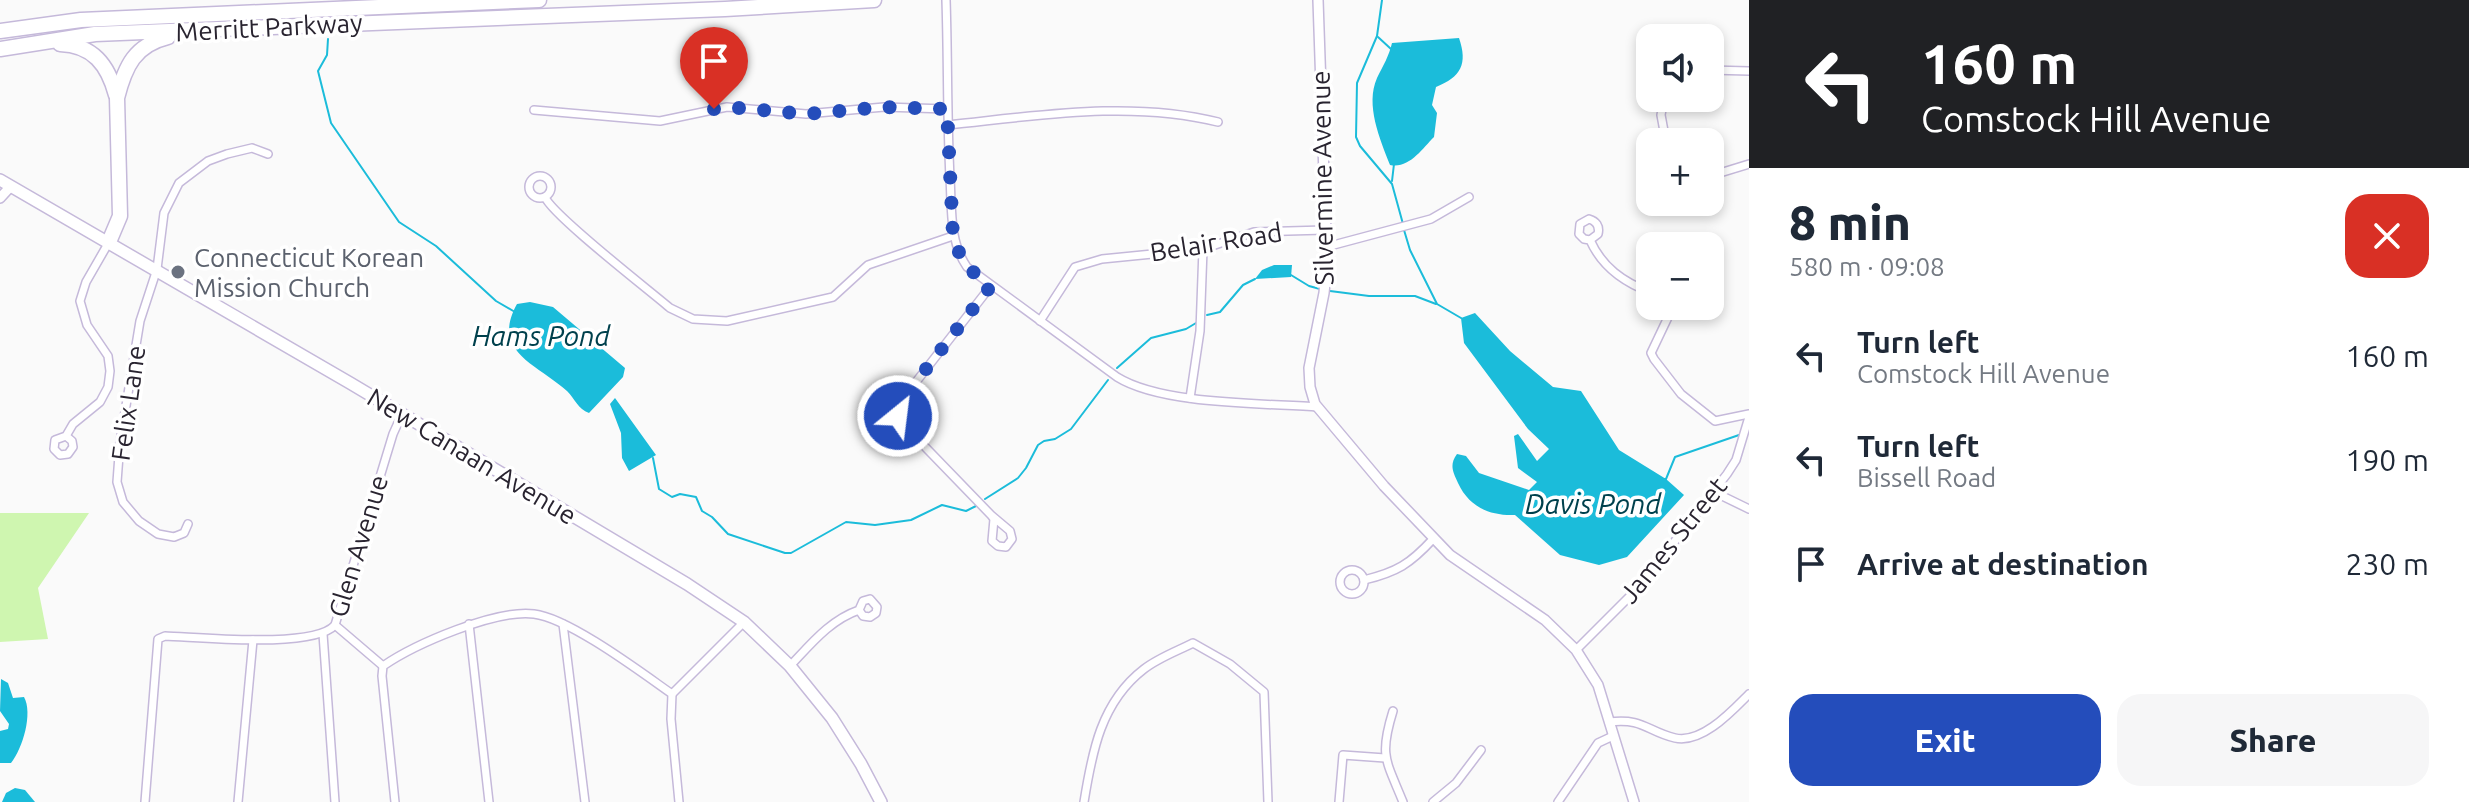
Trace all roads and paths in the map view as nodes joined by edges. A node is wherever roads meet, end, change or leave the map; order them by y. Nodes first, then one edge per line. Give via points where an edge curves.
1 (539, 0) edge
2 (874, 0) edge
3 (946, 0) edge
4 (1318, 0) edge
5 (208, 29) junction
6 (0, 31) edge
7 (28, 43) junction
8 (0, 49) edge
9 (1724, 70) edge
10 (1749, 71) edge
11 (117, 98) junction
12 (947, 109) junction
13 (534, 110) dead end
14 (1218, 122) dead end
15 (947, 125) junction
16 (268, 154) dead end
17 (1749, 164) edge
18 (1724, 172) edge
19 (5, 183) edge
20 (545, 197) dead end
21 (1469, 197) dead end
22 (0, 198) edge
23 (1325, 230) junction
24 (953, 236) junction
25 (1590, 240) dead end
26 (109, 242) junction
27 (1326, 247) junction
28 (1203, 249) junction
29 (157, 269) junction
30 (990, 287) junction
31 (1636, 287) edge
32 (1667, 320) edge
33 (1040, 321) junction
34 (1190, 398) junction
35 (1318, 407) junction
36 (402, 414) junction
37 (1748, 418) edge
38 (66, 436) dead end
39 (1714, 492) junction
40 (1749, 509) edge
41 (991, 515) junction
42 (188, 524) dead end
43 (1433, 539) junction
44 (1364, 580) dead end
45 (859, 610) dead end
46 (744, 622) junction
47 (469, 624) junction
48 (563, 624) junction
49 (335, 625) junction
50 (323, 634) junction
51 (253, 640) junction
52 (1576, 650) junction
53 (383, 666) junction
54 (790, 666) junction
55 (672, 694) junction
56 (1749, 694) edge
57 (1393, 711) dead end
58 (1609, 722) junction
59 (1613, 736) junction
60 (1481, 750) dead end
61 (1385, 758) junction
62 (877, 801) edge
63 (145, 802) edge
64 (238, 802) edge
65 (335, 802) edge
66 (395, 802) edge
67 (489, 802) edge
68 (585, 802) edge
69 (679, 802) edge
70 (1084, 802) edge
71 (1268, 802) edge
72 (1339, 802) edge
73 (1403, 802) edge
74 (1433, 802) edge
75 (1558, 802) edge
76 (1634, 802) edge

1 - 6 highway, Merritt Parkway via 81,20
2 - 5 highway, Merritt Parkway
3 - 12 street
4 - 23 street, Silvermine Avenue
5 - 7 highway, Merritt Parkway
5 - 11 highway via 152,41 140,49 126,66
7 - 8 highway, Merritt Parkway
7 - 11 highway via 86,49 105,65
9 - 10 street
11 - 26 highway via 120,216
12 - 13 street via 884,107 806,114 727,107 660,121
12 - 15 street
14 - 15 street via 1082,111
15 - 24 street
16 - 29 street via 252,148 227,154 179,183 164,213
17 - 18 street
19 - 22 street
19 - 26 main road, New Canaan Avenue
20 - 24 street via 670,308 701,321 727,321 833,297 868,265
21 - 27 street via 1424,221
23 - 27 street, Silvermine Avenue
23 - 28 street, Belair Road via 1254,232
24 - 30 street via 958,255
25 - 31 street via 1609,270
26 - 29 main road, New Canaan Avenue
26 - 38 street via 80,301 87,325 108,356 108,387
27 - 35 street, Silvermine Avenue via 1326,280 1309,375
28 - 33 street, Belair Road via 1102,259 1075,267
28 - 34 street via 1200,331
29 - 36 main road, New Canaan Avenue
29 - 42 street, Felix Lane via 140,321 117,482 123,502 158,534 174,537
30 - 33 street
30 - 41 street via 897,411 900,421
32 - 37 street via 1651,353 1681,394 1715,421
33 - 34 street via 1127,383
34 - 35 street
35 - 43 street, Silvermine Avenue
36 - 46 main road, New Canaan Avenue
36 - 49 street, Glen Avenue
37 - 39 street, James Street via 1734,465
39 - 40 street
39 - 52 street, James Street via 1640,586
41 - 41 street via 992,541 1006,547 1010,531
43 - 44 street via 1400,569
43 - 52 street, Silvermine Avenue via 1461,565 1552,626
45 - 54 street via 831,624
46 - 54 main road, New Canaan Avenue
46 - 55 street
47 - 48 street via 533,613
47 - 53 street
47 - 67 street
48 - 55 street
48 - 68 street
49 - 50 street, Glen Avenue
49 - 53 street
50 - 51 street, Glen Avenue
50 - 65 street
51 - 63 street, Glen Avenue via 158,639
51 - 64 street
52 - 58 street, Silvermine Avenue via 1598,685
53 - 66 street
54 - 62 main road, New Canaan Avenue via 845,737
55 - 69 street
56 - 58 street via 1689,738 1675,738 1637,722
57 - 61 street
58 - 59 street, Silvermine Avenue
59 - 75 street via 1598,743
59 - 76 street, Silvermine Avenue
60 - 74 street via 1456,783
61 - 72 street via 1343,755
61 - 73 street
70 - 71 street via 1093,747 1115,697 1145,669 1193,643 1264,692

